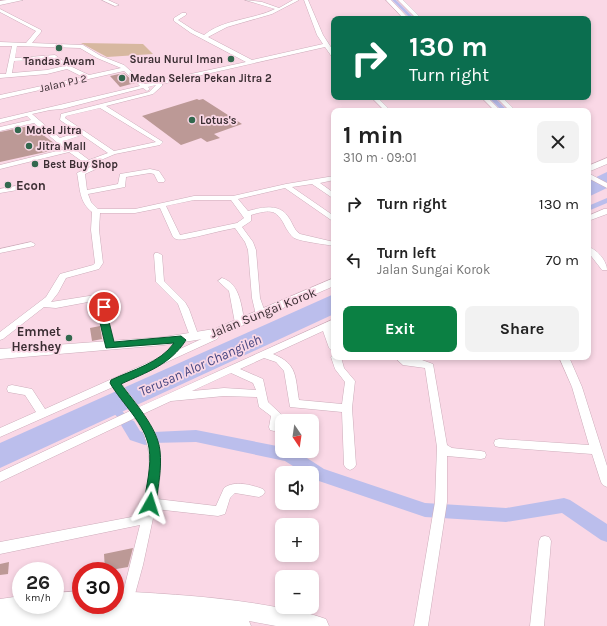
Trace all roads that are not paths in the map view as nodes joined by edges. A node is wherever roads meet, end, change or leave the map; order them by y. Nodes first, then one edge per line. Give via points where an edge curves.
1 (20, 0) edge
2 (104, 0) edge
3 (247, 0) edge
4 (297, 0) edge
5 (306, 0) edge
6 (388, 0) edge
7 (400, 0) edge
8 (1, 2) edge
9 (117, 5) dead end
10 (278, 9) junction
11 (1, 11) edge
12 (184, 14) dead end
13 (404, 16) edge
14 (417, 16) edge
15 (205, 37) junction
16 (0, 44) edge
17 (15, 44) junction
18 (28, 44) junction
19 (326, 45) junction
20 (331, 52) edge
21 (11, 60) junction
22 (251, 62) junction
23 (68, 67) junction
24 (126, 69) junction
25 (203, 73) junction
26 (0, 76) edge
27 (9, 76) junction
28 (88, 77) junction
29 (147, 89) junction
30 (116, 90) dead end
31 (103, 97) junction
32 (0, 98) edge
33 (377, 100) edge
34 (487, 100) edge
35 (502, 100) edge
36 (100, 105) junction
37 (385, 108) edge
38 (495, 108) edge
39 (510, 108) edge
40 (0, 117) edge
41 (31, 117) junction
42 (0, 121) edge
43 (0, 125) edge
44 (0, 129) edge
45 (82, 133) junction
46 (58, 141) junction
47 (70, 150) junction
48 (113, 153) junction
49 (607, 161) edge
50 (88, 163) junction
51 (0, 167) edge
52 (591, 168) edge
53 (591, 177) edge
54 (331, 178) edge
55 (161, 180) dead end
56 (313, 181) junction
57 (26, 186) dead end
58 (286, 186) junction
59 (607, 186) edge
60 (0, 191) edge
61 (84, 193) junction
62 (331, 195) edge
63 (234, 198) junction
64 (162, 205) junction
65 (96, 211) junction
66 (607, 211) edge
67 (247, 214) junction
68 (331, 218) edge
69 (591, 219) edge
70 (239, 225) junction
71 (331, 243) edge
72 (31, 244) dead end
73 (591, 250) edge
74 (0, 251) edge
75 (158, 256) dead end
76 (605, 268) dead end
77 (222, 281) dead end
78 (331, 283) edge
79 (43, 304) junction
80 (261, 315) junction
81 (240, 324) junction
82 (330, 324) edge
83 (216, 333) junction
84 (0, 337) edge
85 (194, 337) junction
86 (181, 340) junction
87 (110, 345) junction
88 (0, 354) edge
89 (264, 354) junction
90 (337, 360) edge
91 (401, 360) edge
92 (565, 360) edge
93 (160, 362) junction
94 (230, 369) junction
95 (116, 385) junction
96 (12, 389) dead end
97 (261, 392) junction
98 (166, 399) junction
99 (347, 408) junction
100 (132, 413) junction
101 (43, 414) junction
102 (274, 427) dead end
103 (0, 433) edge
104 (499, 443) dead end
105 (442, 448) junction
106 (596, 450) junction
107 (482, 455) dead end
108 (350, 465) dead end
109 (0, 477) edge
110 (607, 482) edge
111 (259, 492) dead end
112 (150, 504) junction
113 (146, 519) junction
114 (545, 541) dead end
115 (0, 548) edge
116 (124, 591) edge
117 (124, 601) edge
118 (12, 606) edge
119 (0, 608) edge
120 (0, 622) edge
121 (235, 626) edge
122 (319, 626) edge
123 (421, 626) edge
124 (537, 626) edge

1 - 8 main road
2 - 9 street
3 - 10 street
4 - 10 street
5 - 19 street
6 - 13 street
7 - 14 street
10 - 15 street via 228,25
11 - 18 street via 38,31
12 - 15 street via 176,21
15 - 22 street
16 - 17 street
17 - 18 street
17 - 21 street
18 - 24 street via 81,46
19 - 20 street
19 - 22 street
21 - 23 street via 55,57
21 - 27 street
22 - 25 street
23 - 27 street
23 - 28 street
24 - 28 street, Jalan PJ 2
24 - 29 street
25 - 29 street
25 - 29 street
26 - 27 street
28 - 32 street, Jalan PJ 2
29 - 31 street
29 - 31 street
29 - 36 street
30 - 40 street
31 - 41 street
33 - 37 street
34 - 38 street
35 - 39 street
36 - 45 street via 62,117 62,120
36 - 48 street via 160,142
41 - 42 street
41 - 43 street
41 - 44 street
41 - 46 street
45 - 46 street
45 - 48 street
46 - 47 street
47 - 50 street
47 - 51 street
48 - 50 street
49 - 52 main road
50 - 61 street via 94,168 81,173
53 - 59 street
54 - 56 street
55 - 61 street via 157,172 150,171 123,176 120,186
56 - 58 street
56 - 62 street
57 - 60 street
58 - 63 street
58 - 68 street
61 - 65 street via 89,206
63 - 64 street via 194,198
63 - 67 street
64 - 65 street via 135,211
64 - 70 street via 177,237
65 - 79 street via 95,230 99,265 63,276
66 - 69 street
67 - 70 street via 248,219
67 - 71 street via 266,209 279,211 297,236
70 - 80 street via 252,250 256,298
72 - 74 street
73 - 76 street
75 - 85 street via 160,282 181,302 191,323
77 - 81 street via 233,291
78 - 80 main road, Jalan Sungai Korok
79 - 84 street
79 - 87 street via 56,305 108,296 110,304 102,310
80 - 81 main road, Jalan Sungai Korok
81 - 83 main road, Jalan Sungai Korok
82 - 89 street
83 - 85 main road, Jalan Sungai Korok
83 - 93 street via 210,339
85 - 86 main road, Jalan Sungai Korok
86 - 87 main road, Jalan Sungai Korok
86 - 93 street via 173,352
87 - 88 main road, Jalan Sungai Korok
89 - 94 street
89 - 99 street via 280,360 289,370 294,404
90 - 99 street via 340,369 350,381
91 - 105 street via 430,366
92 - 106 street via 577,387
93 - 95 street
94 - 97 street via 257,380
94 - 98 street
95 - 100 street
95 - 101 street
96 - 101 street via 28,392
97 - 98 street via 227,392
97 - 102 street via 264,405 278,415
98 - 100 street
99 - 108 street
100 - 109 street
100 - 112 street via 147,428 155,450
101 - 103 street
104 - 106 street
105 - 107 street via 450,452
105 - 123 street via 441,502
106 - 110 street
111 - 112 street via 230,489 221,510 218,511
112 - 113 street
113 - 115 street
113 - 116 street
114 - 124 street
117 - 122 highway via 237,611
118 - 119 highway
120 - 121 highway via 102,616 164,618

